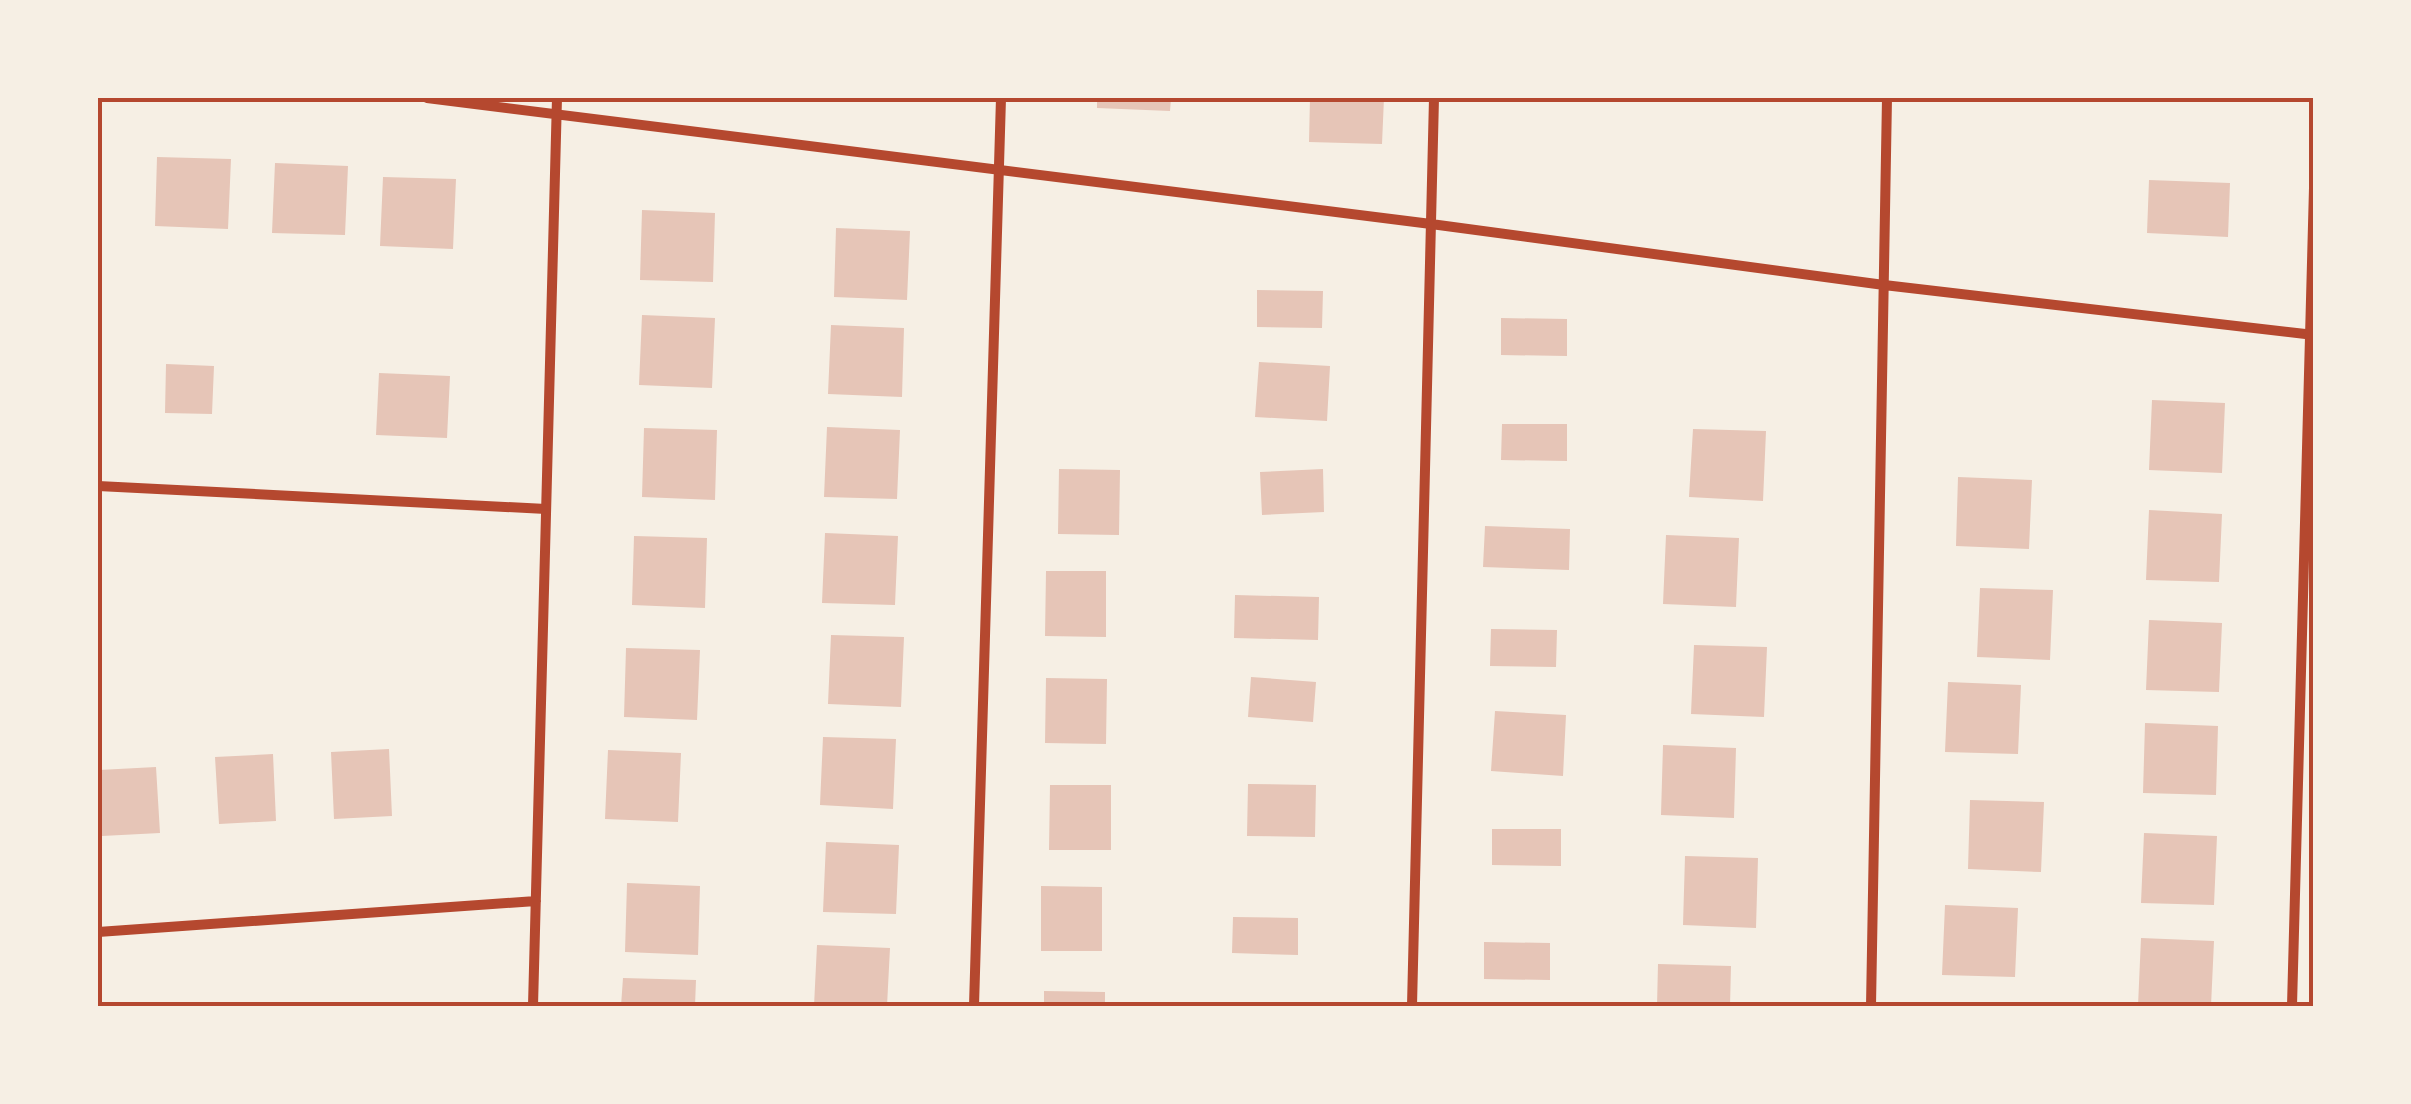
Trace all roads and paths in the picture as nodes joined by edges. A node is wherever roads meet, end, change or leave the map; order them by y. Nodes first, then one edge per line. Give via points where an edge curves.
1 (427, 98) edge
2 (557, 98) edge
3 (1002, 98) edge
4 (1434, 98) edge
5 (1887, 98) edge
6 (557, 114) junction
7 (999, 170) junction
8 (2314, 188) edge
9 (1431, 224) junction
10 (1884, 286) junction
11 (2312, 335) edge
12 (98, 486) edge
13 (546, 510) junction
14 (536, 901) junction
15 (98, 932) edge
16 (533, 1006) edge
17 (974, 1006) edge
18 (1412, 1006) edge
19 (1872, 1006) edge
20 (2292, 1006) edge

1 - 6 street
2 - 6 street
3 - 7 street
4 - 9 street
5 - 10 street
6 - 7 street
6 - 13 street
7 - 9 street
7 - 17 street
8 - 11 street
9 - 10 street
9 - 18 street
10 - 11 street
10 - 19 street
11 - 20 street
12 - 13 street
13 - 14 street
14 - 15 street
14 - 16 street

